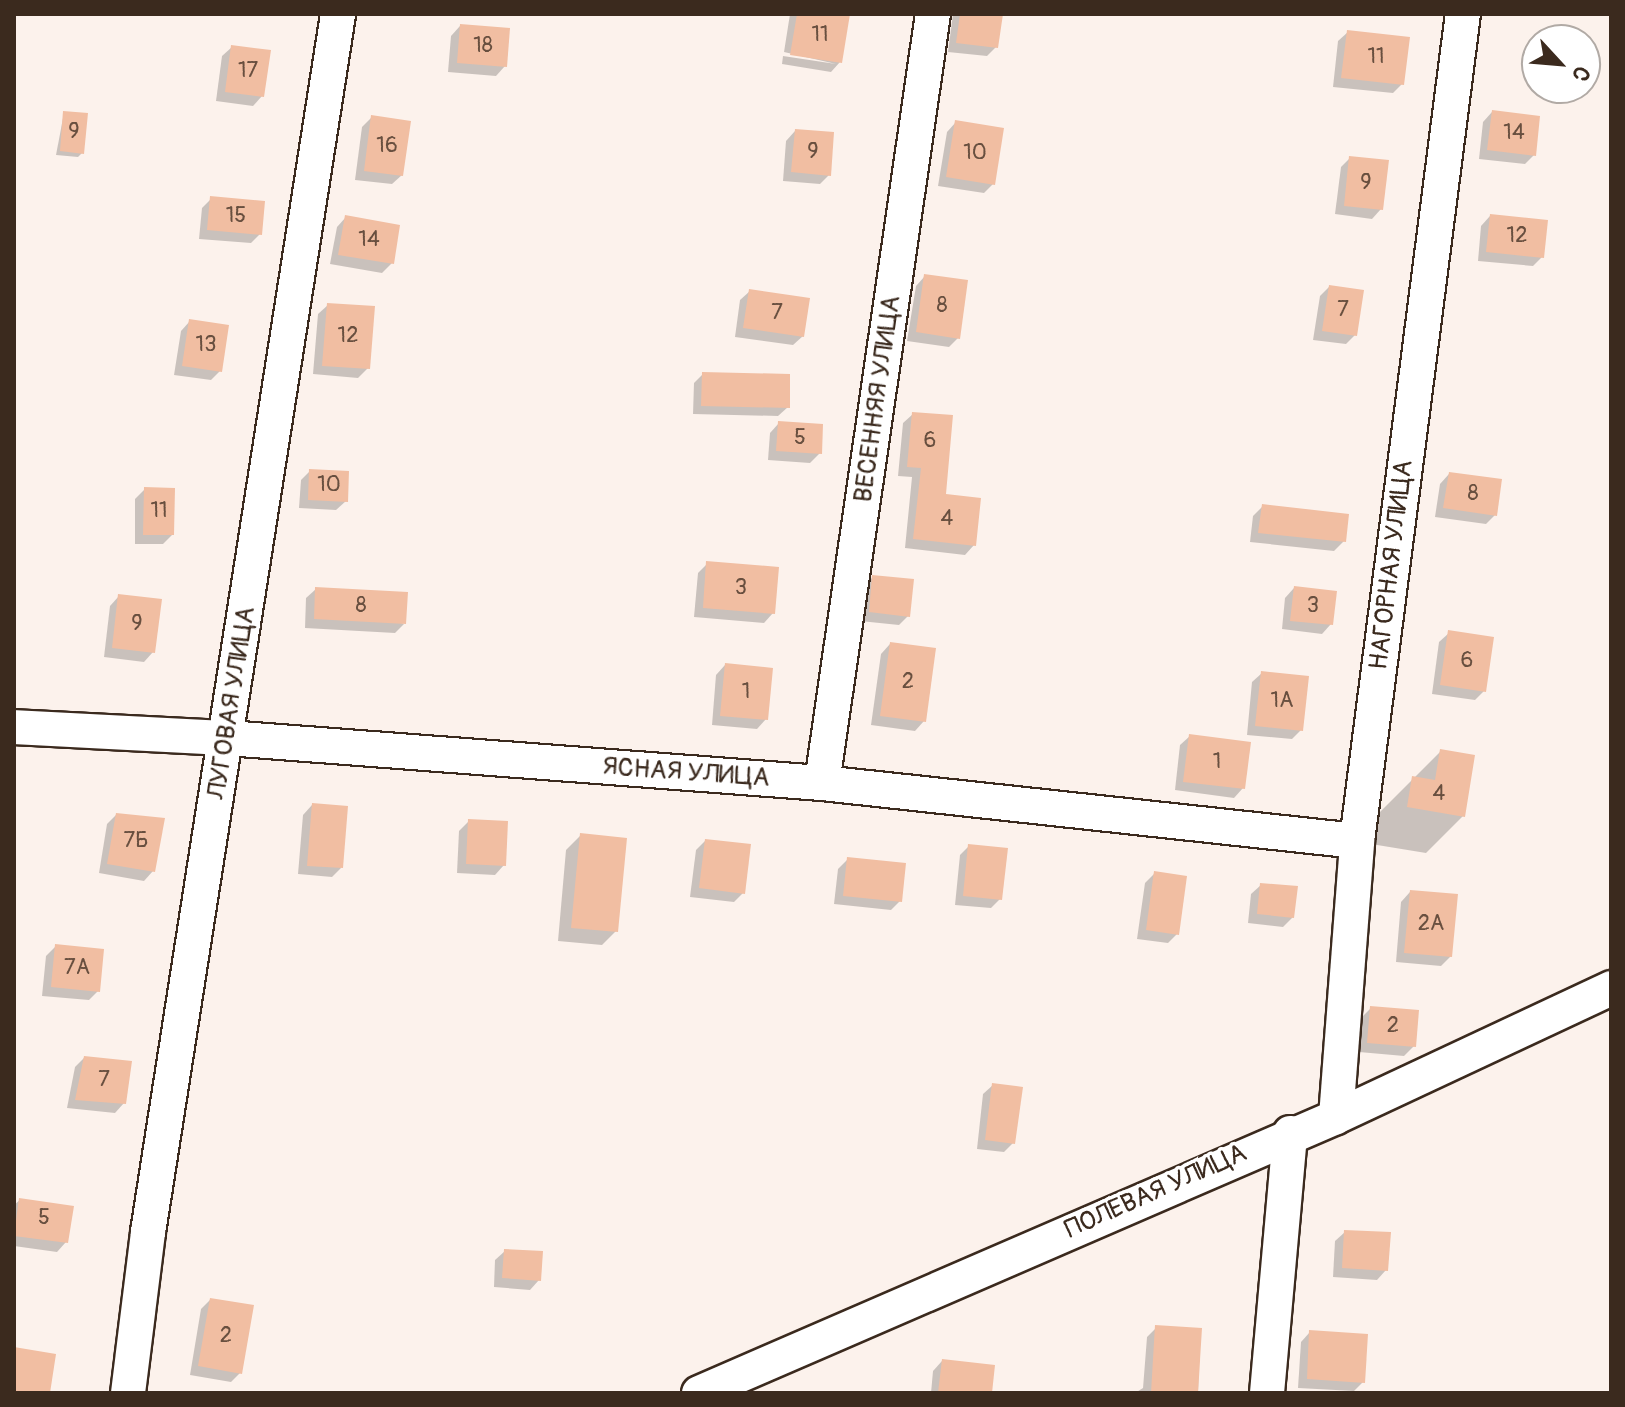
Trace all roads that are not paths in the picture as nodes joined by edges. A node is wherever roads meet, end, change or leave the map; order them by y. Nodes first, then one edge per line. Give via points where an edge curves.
1 (338, 14) edge
2 (933, 14) edge
3 (1463, 14) edge
4 (14, 727) edge
5 (227, 738) junction
6 (822, 783) junction
7 (1357, 841) junction
8 (1611, 988) edge
9 (1336, 1117) junction
10 (1290, 1133) junction
11 (744, 1383) edge
12 (128, 1393) edge
13 (699, 1393) edge
14 (1267, 1393) edge

1 - 5 street, ЛУГОВАЯ УЛИЦА
2 - 6 street, ВЕСЕННЯЯ УЛИЦА
3 - 7 street, НАГОРНАЯ УЛИЦА
4 - 5 street, ЯСНАЯ УЛИЦА
5 - 6 street, ЯСНАЯ УЛИЦА
5 - 12 street, ЛУГОВАЯ УЛИЦА via 148,1232
6 - 7 street, ЯСНАЯ УЛИЦА
7 - 9 street, НАГОРНАЯ УЛИЦА
8 - 9 street, ПОЛЕВАЯ УЛИЦА
9 - 10 street, ПОЛЕВАЯ УЛИЦА
10 - 11 street, ПОЛЕВАЯ УЛИЦА
10 - 14 street
11 - 13 street, ПОЛЕВАЯ УЛИЦА

